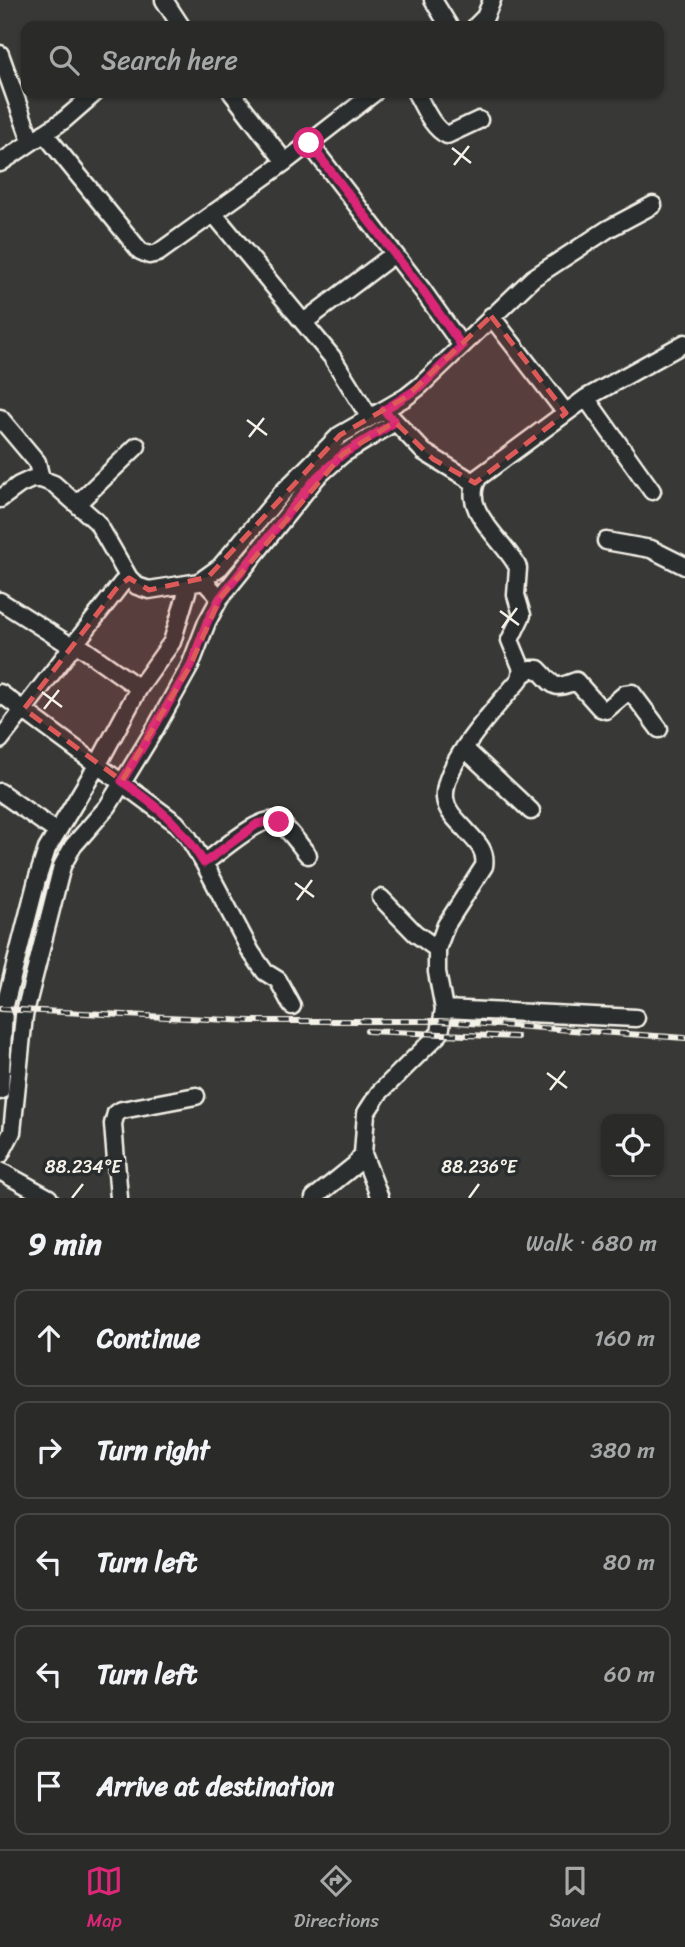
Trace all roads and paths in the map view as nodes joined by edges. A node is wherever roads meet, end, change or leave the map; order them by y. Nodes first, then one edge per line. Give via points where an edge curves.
1 (164, 0) edge
2 (433, 0) edge
3 (492, 0) edge
4 (178, 21) edge
5 (446, 21) edge
6 (481, 21) edge
7 (0, 54) edge
8 (89, 98) edge
9 (236, 98) edge
10 (368, 98) edge
11 (419, 98) edge
12 (479, 120) dead end
13 (38, 137) junction
14 (309, 143) junction
15 (285, 162) junction
16 (0, 163) edge
17 (653, 205) dead end
18 (213, 213) junction
19 (394, 254) junction
20 (491, 317) junction
21 (304, 322) junction
22 (685, 343) edge
23 (462, 346) junction
24 (586, 398) junction
25 (566, 413) junction
26 (383, 416) junction
27 (0, 418) edge
28 (137, 446) dead end
29 (41, 479) junction
30 (475, 483) junction
31 (652, 491) dead end
32 (0, 499) edge
33 (78, 503) junction
34 (606, 541) dead end
35 (685, 566) edge
36 (129, 578) junction
37 (208, 589) junction
38 (0, 601) edge
39 (73, 644) junction
40 (523, 674) junction
41 (139, 688) junction
42 (0, 693) edge
43 (24, 709) junction
44 (659, 729) dead end
45 (0, 740) edge
46 (464, 748) junction
47 (111, 773) junction
48 (0, 792) edge
49 (531, 811) dead end
50 (57, 832) junction
51 (308, 855) dead end
52 (204, 863) junction
53 (381, 898) dead end
54 (437, 949) junction
55 (292, 1006) dead end
56 (444, 1009) junction
57 (636, 1018) dead end
58 (0, 1091) edge
59 (196, 1096) dead end
60 (363, 1154) junction
61 (0, 1155) edge
62 (0, 1171) edge
63 (49, 1198) edge
64 (119, 1198) edge
65 (314, 1198) edge
66 (380, 1198) edge

1 - 4 street
2 - 5 street
3 - 6 street
7 - 13 street
8 - 13 street
9 - 15 street
10 - 14 street
11 - 12 street via 440,132 447,135
13 - 16 street
13 - 18 street via 149,256
14 - 15 street
14 - 19 street
15 - 18 street
17 - 20 street via 533,278
18 - 21 street
19 - 21 street
19 - 23 street
20 - 23 street
20 - 25 street
21 - 26 street
22 - 24 street
23 - 26 street
24 - 25 street
24 - 31 street
25 - 30 street
26 - 30 street via 424,452
26 - 37 street
26 - 37 street via 329,444 282,493
27 - 29 street via 37,462
28 - 33 street
29 - 32 street via 19,485
29 - 33 street
30 - 40 street via 472,495 486,526 518,568 516,595 522,615 510,640
33 - 36 street via 97,522
34 - 35 street via 644,546
36 - 37 street via 143,590
36 - 39 street
37 - 41 street
37 - 47 street via 207,622 191,666
38 - 39 street
39 - 41 street
39 - 43 street
40 - 44 street via 538,669 561,688 576,681 606,710 632,693
40 - 46 street
41 - 47 street
42 - 43 street
43 - 45 street
43 - 47 street
46 - 49 street
46 - 54 street via 445,797 448,810 486,856
47 - 50 street
47 - 52 street via 176,823
47 - 61 street via 102,815 73,846 62,866 24,1016 12,1132
48 - 50 street
50 - 58 street via 37,880 4,1009
51 - 52 street via 279,822 270,821 257,824
52 - 55 street via 251,952 265,972 278,980
53 - 54 street
54 - 56 street
56 - 57 street
56 - 60 street via 440,1033 371,1103 364,1122
59 - 64 street via 116,1113
60 - 65 street
60 - 66 street
62 - 63 street

